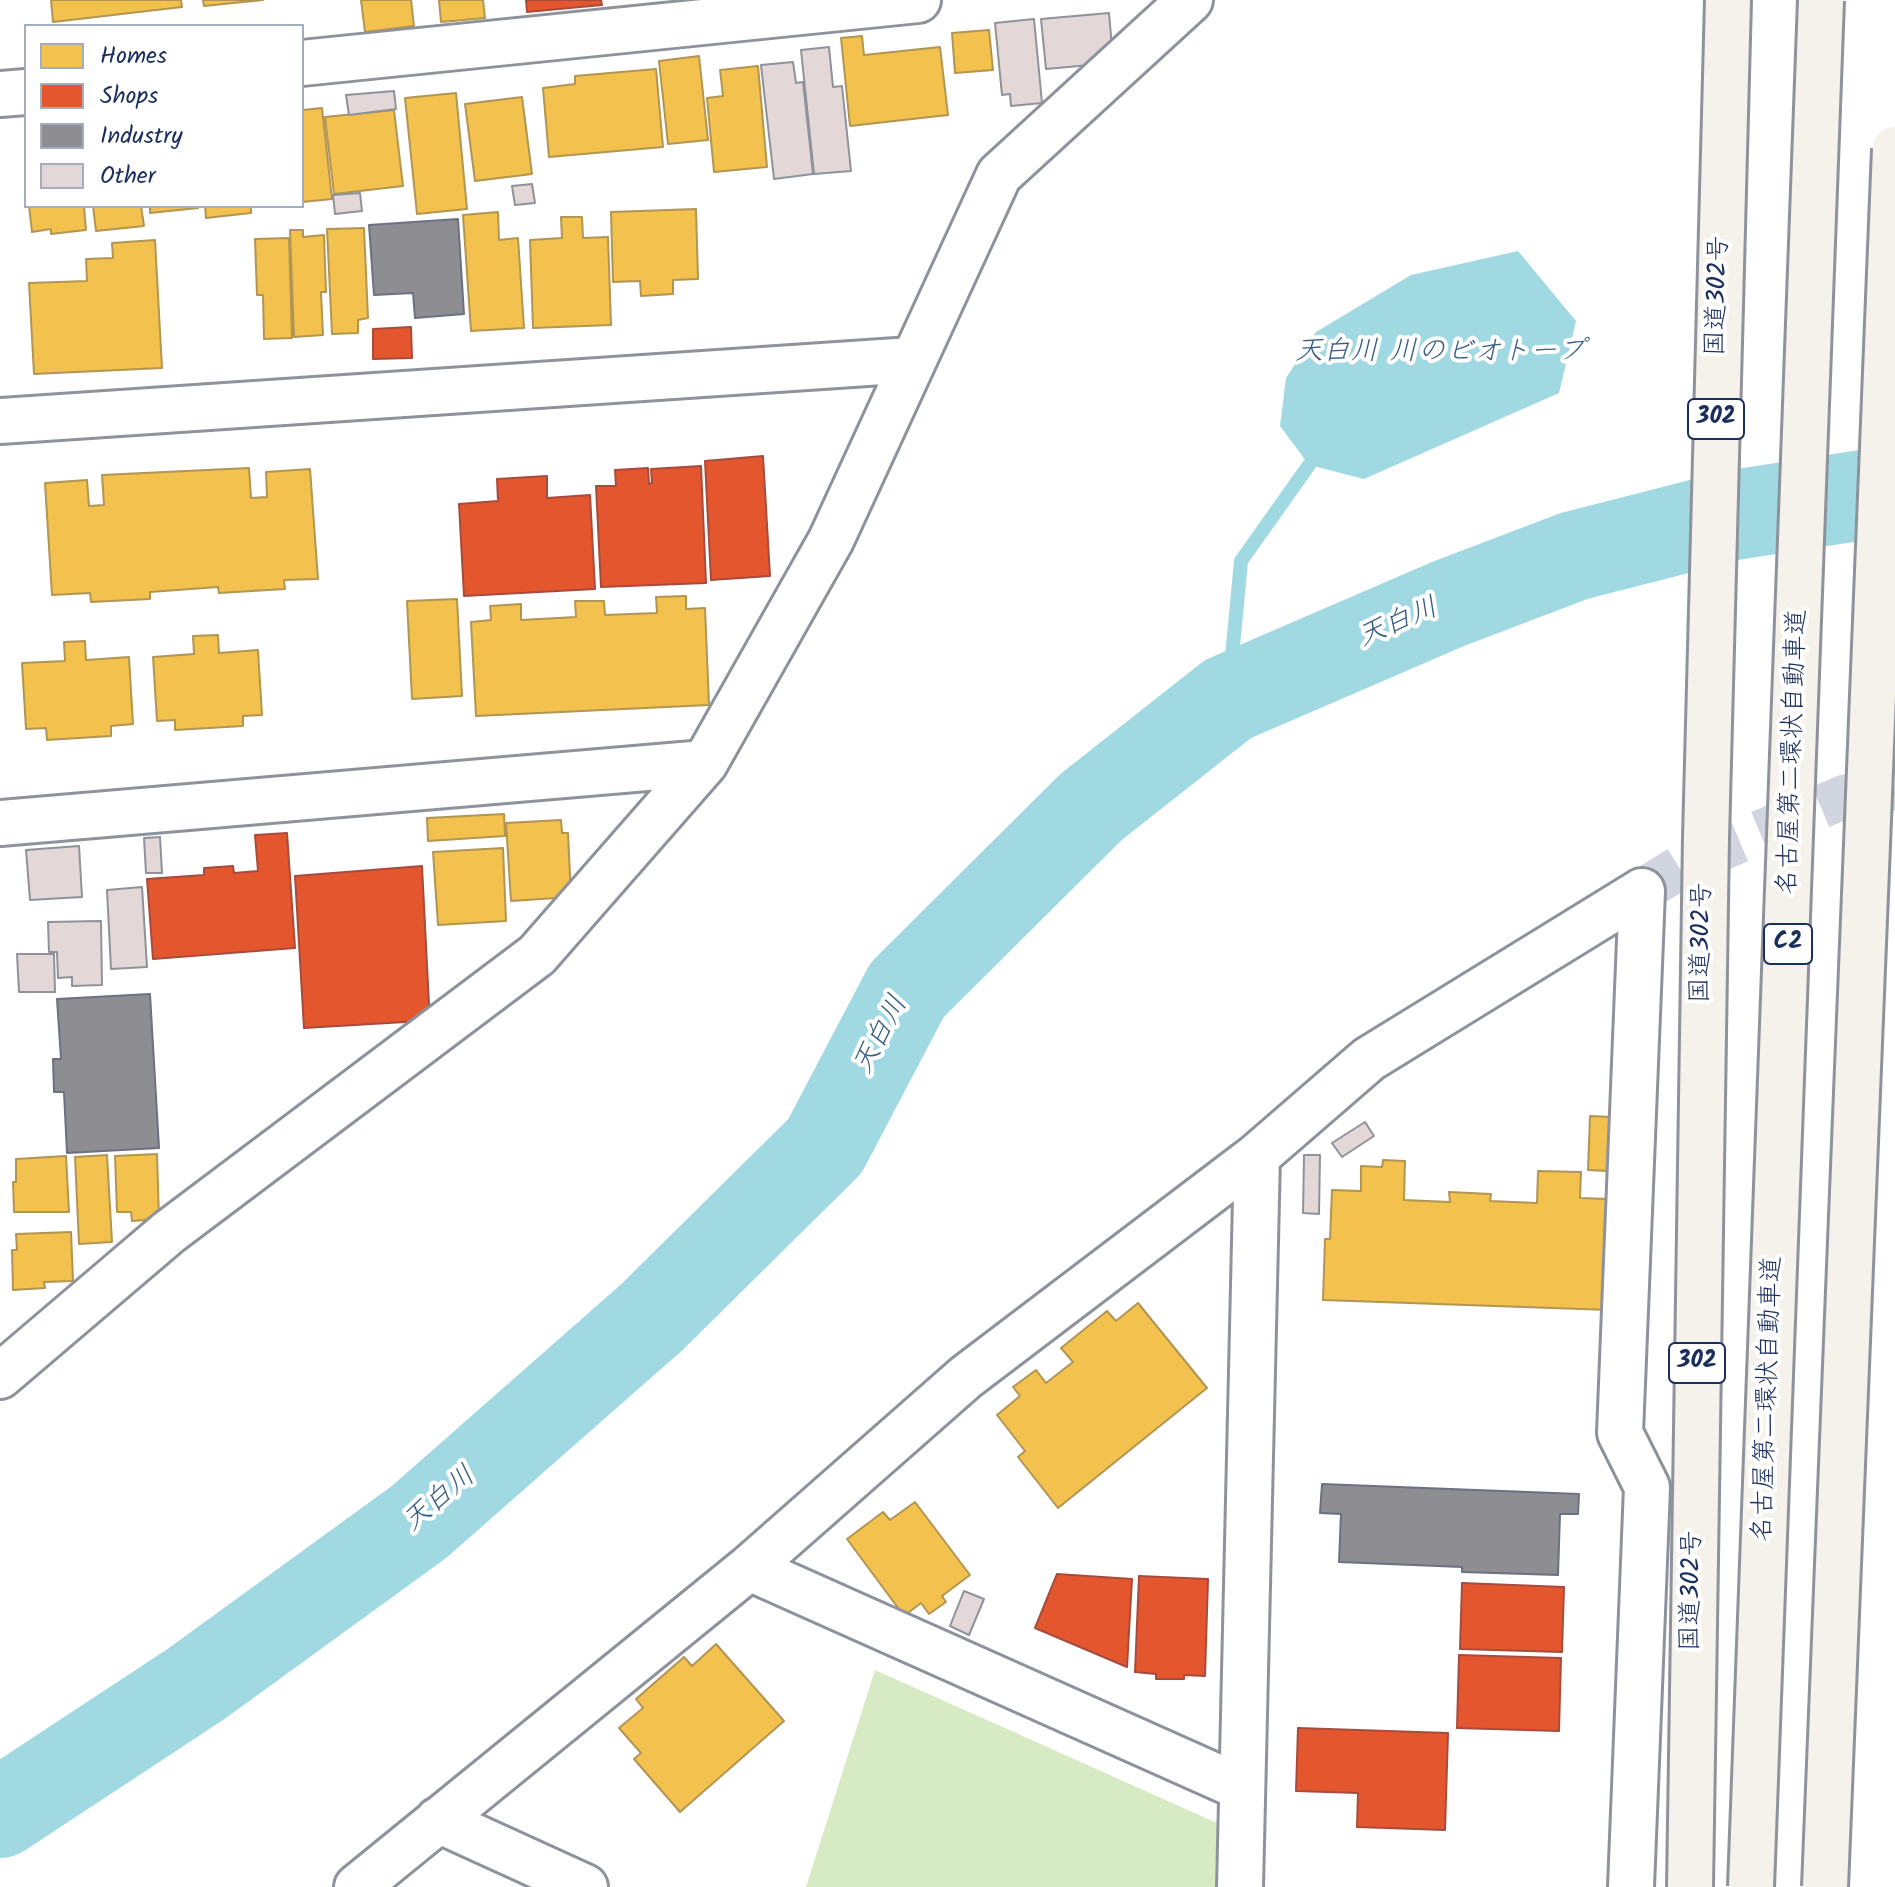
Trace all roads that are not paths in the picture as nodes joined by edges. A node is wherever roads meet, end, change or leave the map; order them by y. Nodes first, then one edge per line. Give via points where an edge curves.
1 (918, 0) edge
2 (1190, 0) edge
3 (1728, 0) edge
4 (1821, 0) edge
5 (304, 63) edge
6 (24, 92) edge
7 (0, 94) edge
8 (1895, 149) edge
9 (912, 360) junction
10 (0, 421) edge
11 (705, 763) junction
12 (0, 823) edge
13 (1257, 1156) junction
14 (0, 1376) edge
15 (749, 1568) junction
16 (1242, 1788) junction
17 (438, 1820) junction
18 (357, 1887) edge
19 (585, 1887) edge
20 (1240, 1887) edge
21 (1631, 1887) edge
22 (1690, 1887) edge
23 (1751, 1887) edge
24 (1825, 1887) edge

1 - 5 street
2 - 9 street via 999,175
3 - 22 highway, 国道302号 / 302 via 1706,838
4 - 23 highway, 名古屋第二環状自動車道 / C2, bridge
6 - 7 street
8 - 24 highway, bridge
9 - 10 street
9 - 11 street via 831,540
11 - 12 street
11 - 14 street via 537,955 169,1232
13 - 15 street via 966,1377
13 - 16 street
13 - 21 street via 1369,1059 1642,891 1620,1433 1647,1487
15 - 16 street
15 - 17 street
16 - 20 street
17 - 18 street
17 - 19 street

